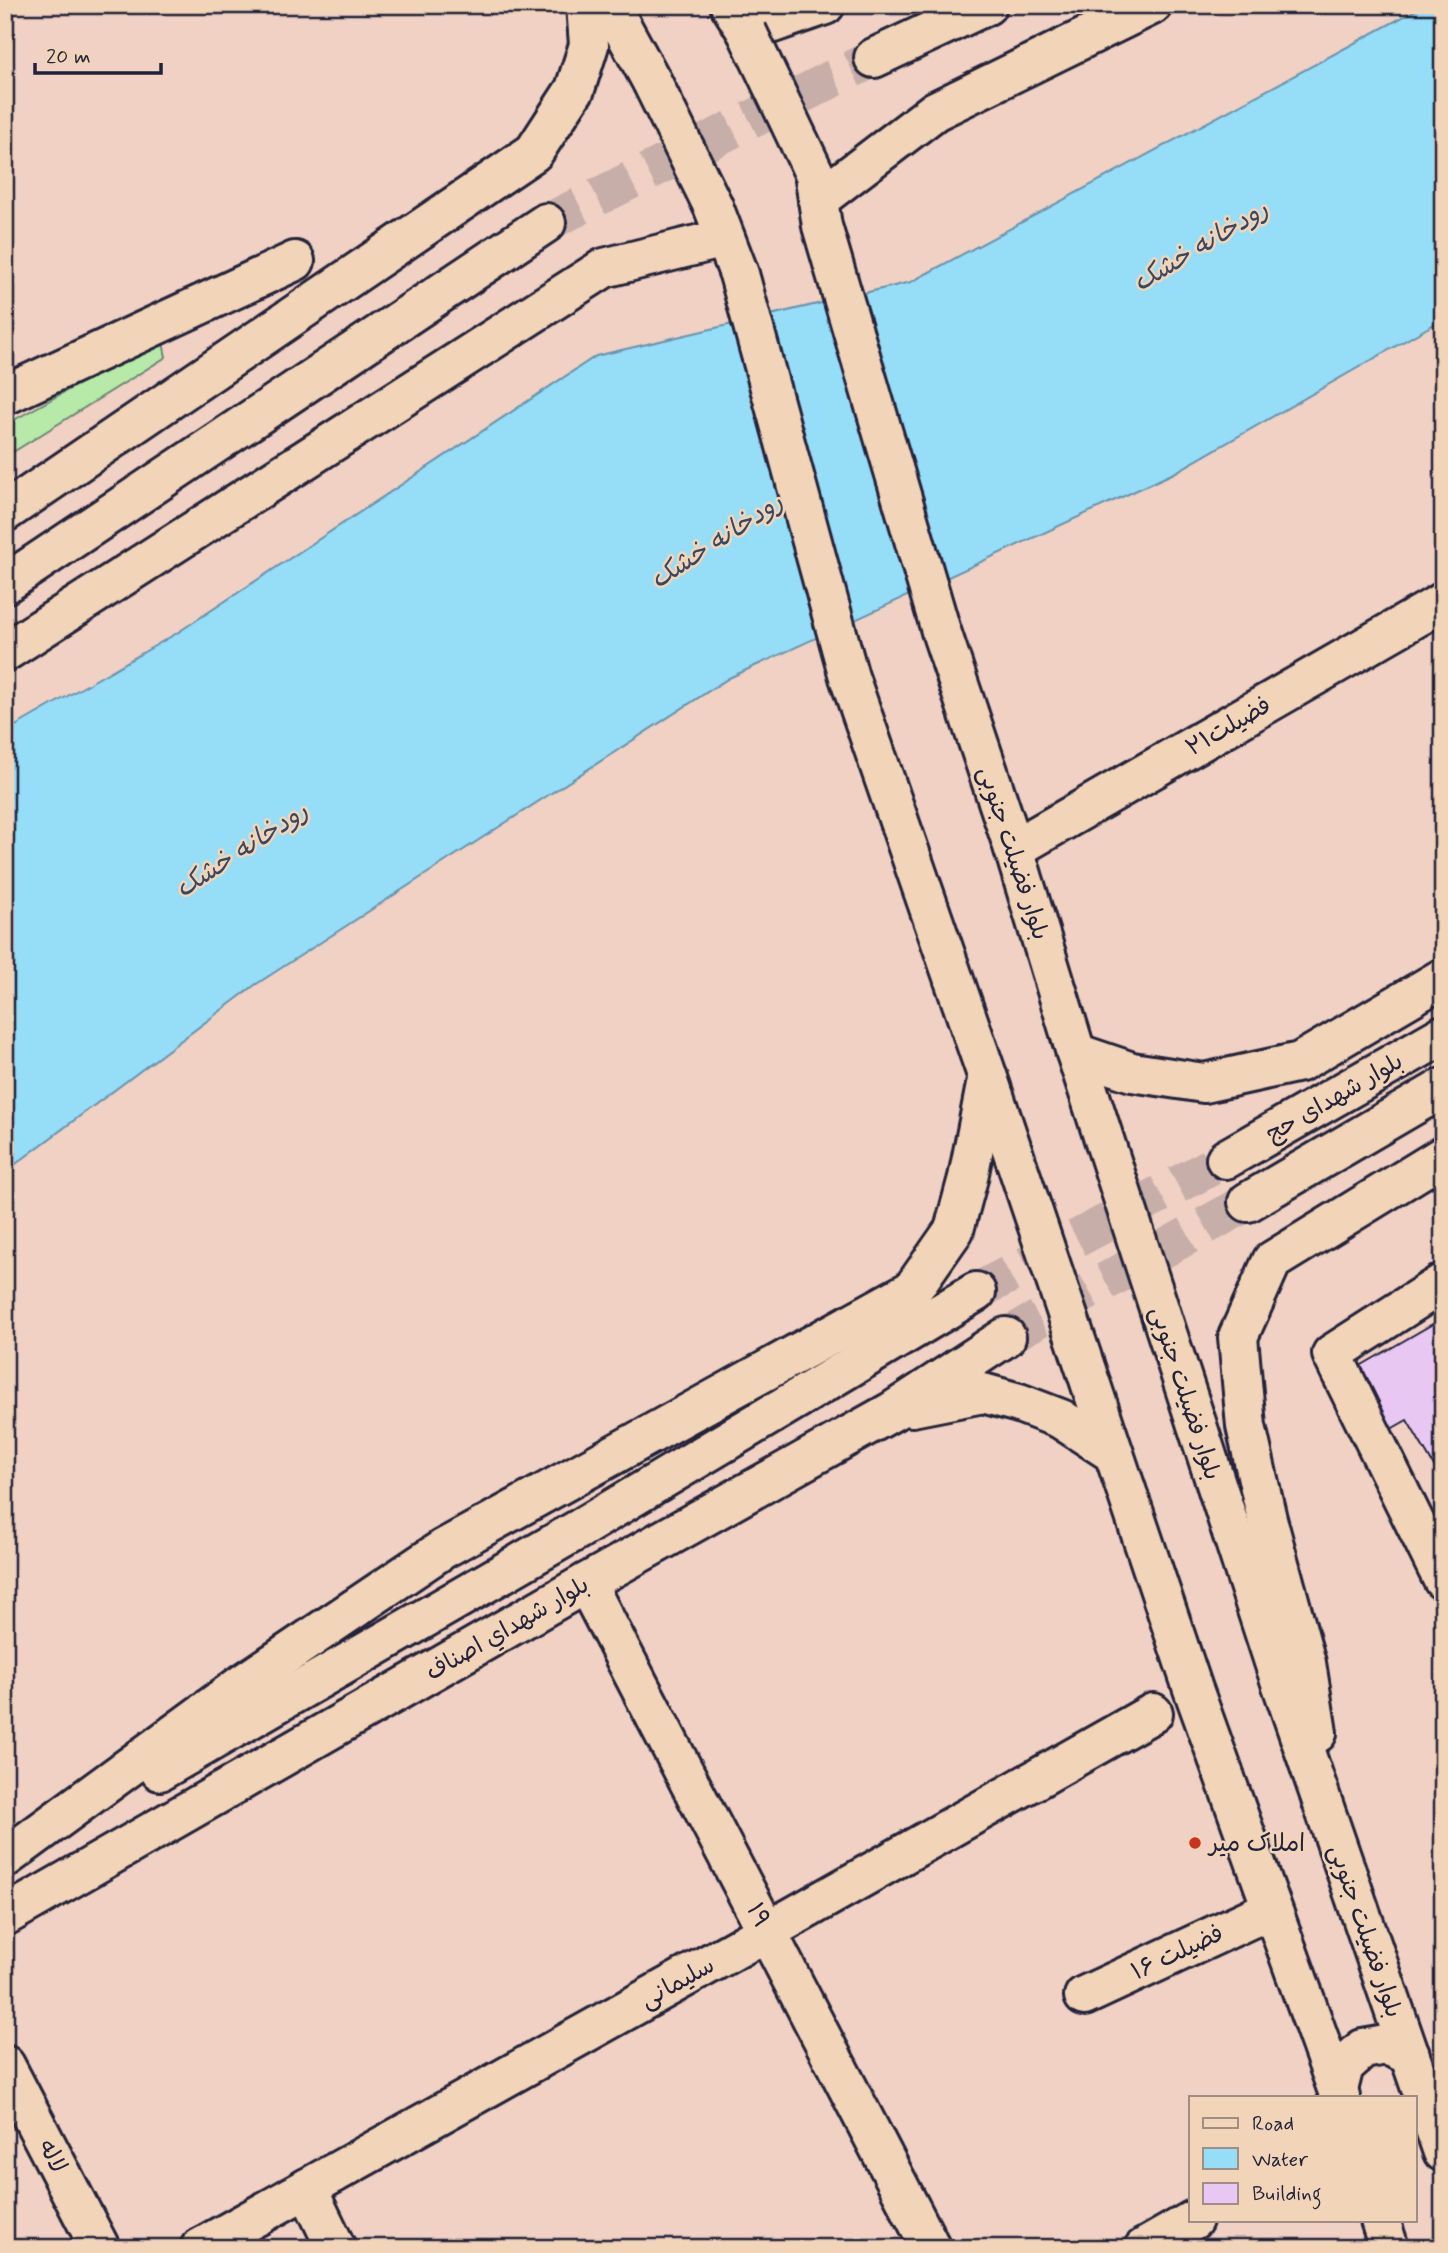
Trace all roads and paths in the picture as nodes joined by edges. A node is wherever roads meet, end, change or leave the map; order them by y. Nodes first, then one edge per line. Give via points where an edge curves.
1 (586, 5) edge
2 (610, 5) edge
3 (825, 5) edge
4 (988, 5) edge
5 (1152, 5) edge
6 (739, 19) edge
7 (874, 58) tunnel mouth
8 (818, 200) junction
9 (719, 222) junction
10 (546, 223) tunnel mouth
11 (295, 261) dead end
12 (5, 395) edge
13 (5, 512) edge
14 (5, 584) edge
15 (1443, 602) edge
16 (5, 652) edge
17 (1014, 849) junction
18 (1443, 978) edge
19 (1443, 1035) edge
20 (1076, 1052) junction
21 (988, 1078) junction
22 (1443, 1088) edge
23 (1443, 1156) edge
24 (1226, 1159) tunnel mouth
25 (1248, 1202) tunnel mouth
26 (1443, 1283) edge
27 (976, 1292) tunnel mouth
28 (1006, 1337) tunnel mouth
29 (893, 1411) junction
30 (1113, 1453) junction
31 (1443, 1580) edge
32 (586, 1583) junction
33 (1153, 1713) dead end
34 (1333, 1835) junction
35 (5, 1859) edge
36 (1271, 1909) junction
37 (5, 1916) edge
38 (768, 1931) junction
39 (1084, 1996) dead end
40 (1391, 2005) junction
41 (1315, 2032) junction
42 (1410, 2055) junction
43 (5, 2065) edge
44 (1339, 2094) edge
45 (1443, 2152) edge
46 (307, 2188) junction
47 (1190, 2222) edge
48 (1381, 2222) edge
49 (100, 2248) edge
50 (200, 2248) edge
51 (337, 2248) edge
52 (932, 2248) edge
53 (1144, 2248) edge
54 (1390, 2248) edge

1 - 13 main road via 589,45 575,89 534,152
2 - 9 main road, bridge
3 - 6 main road
4 - 7 main road
5 - 8 main road via 935,111
6 - 8 main road, بلوار فضیلت جنوبی, bridge
8 - 17 main road, بلوار فضیلت جنوبی via 941,631
9 - 16 main road via 604,268
9 - 21 main road via 739,274 849,677
10 - 14 main road
11 - 12 main road
15 - 17 main road, فضیلت۲۱
17 - 20 main road, بلوار فضیلت جنوبی
18 - 20 main road via 1300,1062 1204,1083 1132,1072
19 - 24 main road, بلوار شهدای حج
20 - 34 main road, بلوار فضیلت جنوبی
21 - 30 main road
21 - 35 main road via 954,1230 912,1290 443,1549 241,1685
22 - 25 main road, بلوار شهدای حج
23 - 34 main road via 1272,1261 1238,1337 1246,1426 1306,1663
26 - 31 main road via 1332,1354
27 - 35 main road, بلوار شهداي اصناف via 581,1528
28 - 29 main road, بلوار شهداي اصناف
29 - 30 main road via 983,1392 1061,1419
29 - 32 main road, بلوار شهداي اصناف
30 - 36 main road
32 - 37 main road, بلوار شهداي اصناف
32 - 38 main road, ۱۹
33 - 38 main road, سلیمانی
34 - 40 main road, بلوار فضیلت جنوبی
36 - 39 main road, فضیلت ۱۶
36 - 41 main road
38 - 46 main road, سلیمانی
38 - 52 main road, ۱۹
40 - 41 main road via 1377,2022 1358,2032 1336,2036
40 - 42 main road, بلوار فضیلت جنوبی
41 - 44 main road
42 - 44 main road via 1387,2045 1363,2049 1344,2066
42 - 45 main road, بلوار فضیلت جنوبی
43 - 49 main road, لاله
46 - 50 main road, سلیمانی
46 - 51 main road
47 - 53 main road
48 - 54 main road

